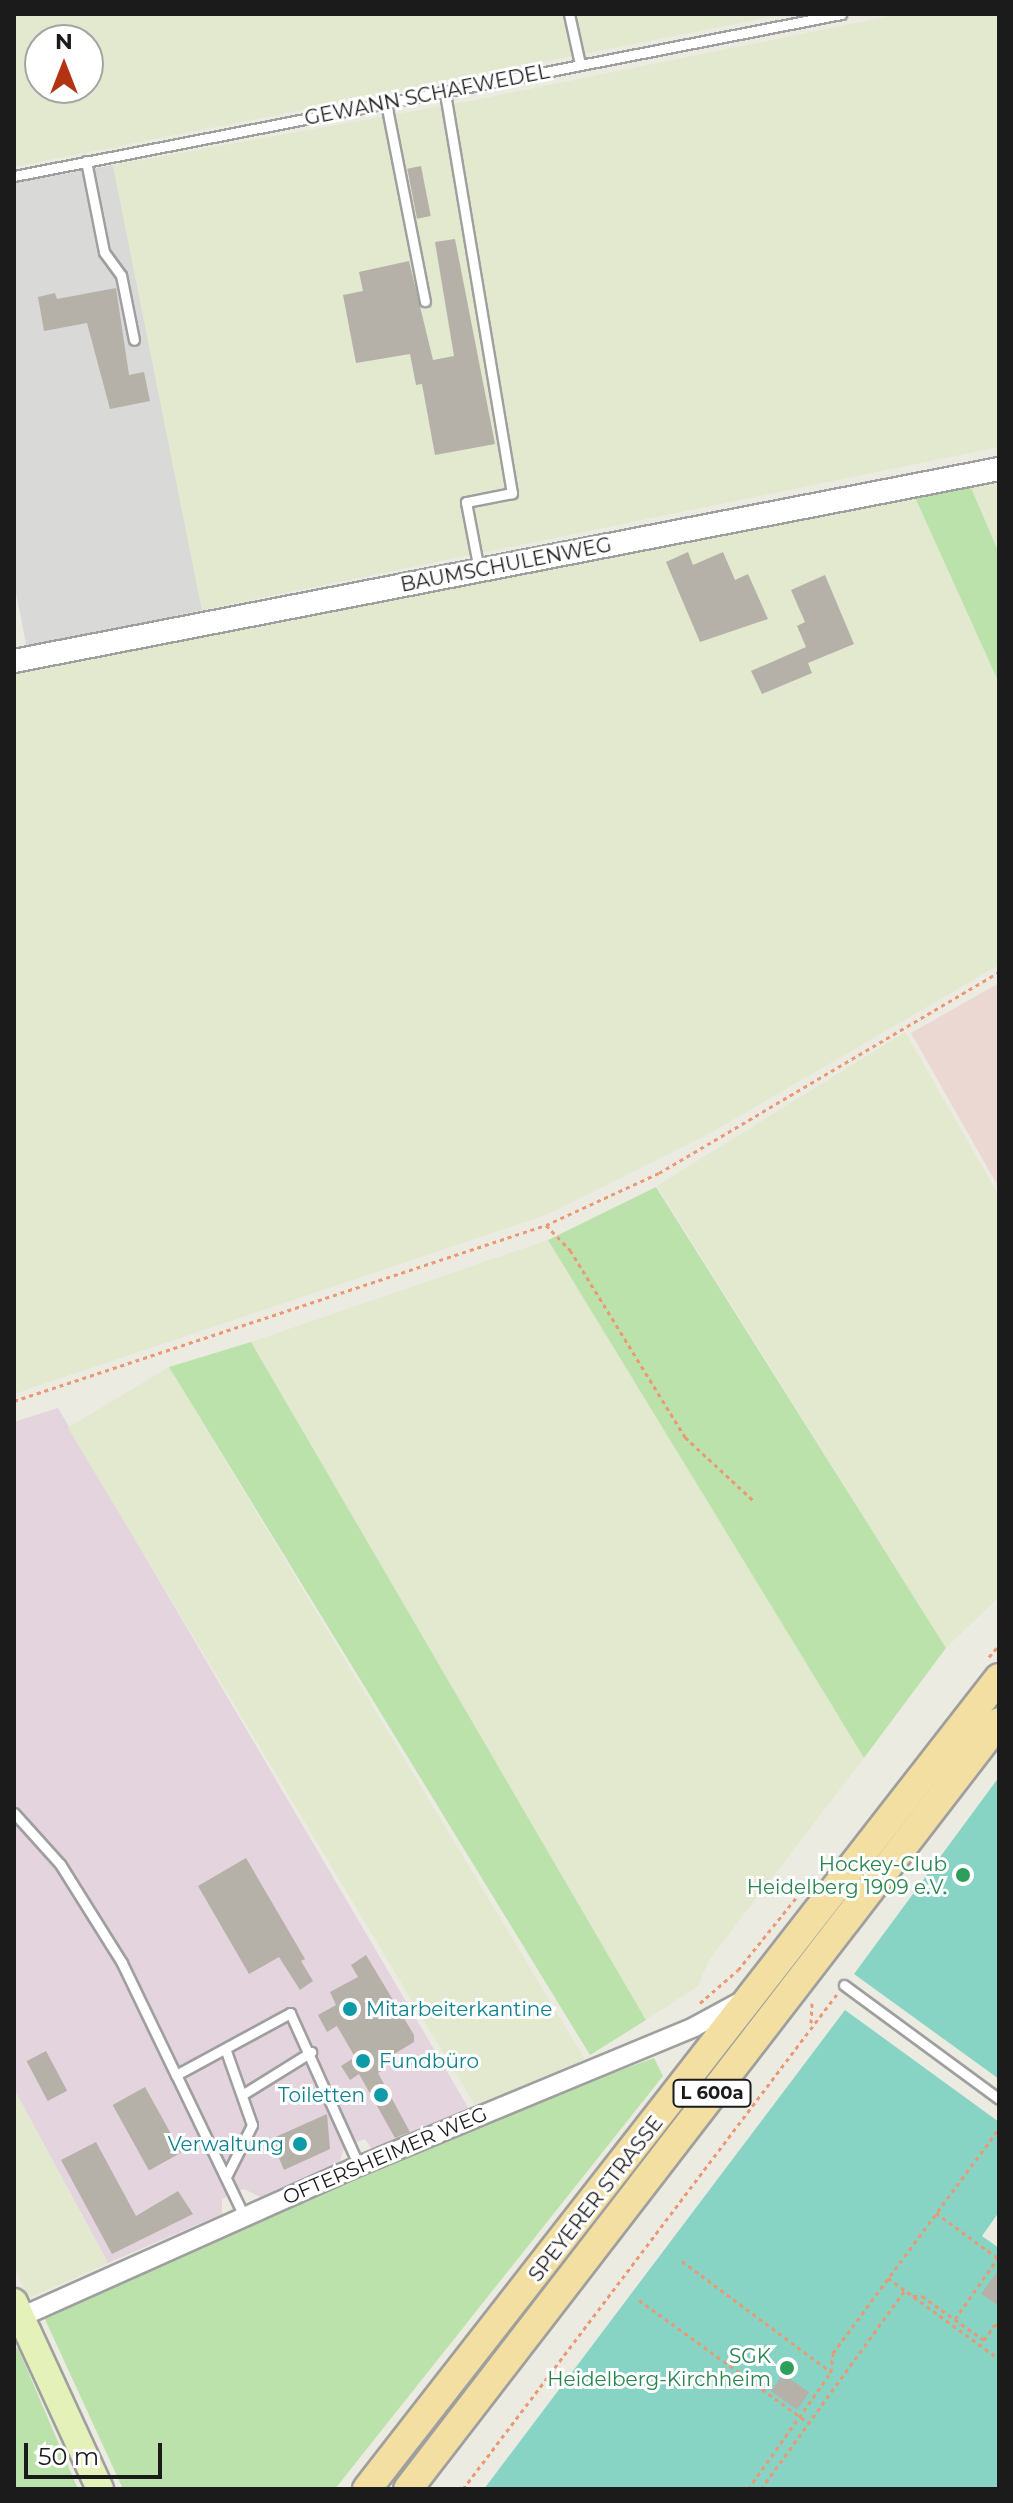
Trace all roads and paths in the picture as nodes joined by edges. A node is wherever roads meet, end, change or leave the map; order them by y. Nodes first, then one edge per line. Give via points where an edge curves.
1 (569, 14) edge
2 (841, 14) edge
3 (580, 64) junction
4 (445, 93) junction
5 (386, 103) junction
6 (86, 161) junction
7 (14, 176) edge
8 (425, 301) dead end
9 (134, 340) dead end
10 (999, 469) edge
11 (479, 570) junction
12 (14, 661) edge
13 (999, 972) edge
14 (546, 1225) junction
15 (14, 1401) edge
16 (755, 1502) dead end
17 (999, 1678) edge
18 (999, 1722) edge
19 (14, 1813) edge
20 (844, 1985) joint
21 (756, 1993) junction
22 (226, 2051) junction
23 (311, 2052) junction
24 (176, 2075) junction
25 (245, 2093) junction
26 (999, 2099) edge
27 (999, 2129) edge
28 (359, 2166) junction
29 (227, 2175) junction
30 (936, 2213) junction
31 (244, 2216) junction
32 (998, 2259) edge
33 (682, 2261) dead end
34 (985, 2276) junction
35 (888, 2278) junction
36 (991, 2280) dead end
37 (905, 2290) junction
38 (913, 2296) junction
39 (639, 2300) dead end
40 (16, 2313) edge
41 (955, 2319) junction
42 (999, 2326) edge
43 (999, 2359) edge
44 (831, 2372) junction
45 (800, 2417) junction
46 (809, 2423) junction
47 (100, 2489) edge
48 (367, 2489) edge
49 (408, 2489) edge
50 (463, 2489) edge
51 (748, 2489) edge
52 (761, 2489) edge

1 - 3 lane
2 - 3 lane, GEWANN SCHAFWEDEL
3 - 4 lane, GEWANN SCHAFWEDEL
4 - 5 lane, GEWANN SCHAFWEDEL
4 - 11 lane via 512,493 466,502
5 - 6 lane, GEWANN SCHAFWEDEL
5 - 8 lane
6 - 7 lane, GEWANN SCHAFWEDEL
6 - 9 lane via 104,252 121,275
10 - 11 street, BAUMSCHULENWEG
11 - 12 street, BAUMSCHULENWEG
13 - 14 path via 659,1173
14 - 15 path
14 - 16 path via 570,1250 685,1437
17 - 21 main road, SPEYERER STRASSE / L 600a
18 - 49 main road, SPEYERER STRASSE / L 600a
19 - 24 lane via 60,1864 114,1951
20 - 26 lane
20 - 50 path
21 - 28 street, OFTERSHEIMER WEG via 623,2057
21 - 48 main road, SPEYERER STRASSE / L 600a
22 - 23 lane via 290,2013
22 - 24 lane
22 - 25 lane
23 - 25 lane
23 - 28 lane
24 - 29 lane
25 - 29 lane via 252,2125
27 - 30 path
28 - 31 street, OFTERSHEIMER WEG
29 - 31 lane
30 - 32 path
30 - 35 path
31 - 40 street, OFTERSHEIMER WEG
32 - 34 path
33 - 44 path
34 - 36 path
34 - 41 path
35 - 37 path
35 - 44 path via 833,2353
37 - 38 path
37 - 46 path
38 - 41 path via 922,2296
38 - 43 path
39 - 45 path
40 - 47 main road
41 - 42 path via 984,2340 995,2324
44 - 45 path
45 - 46 path
45 - 51 path
46 - 52 path

